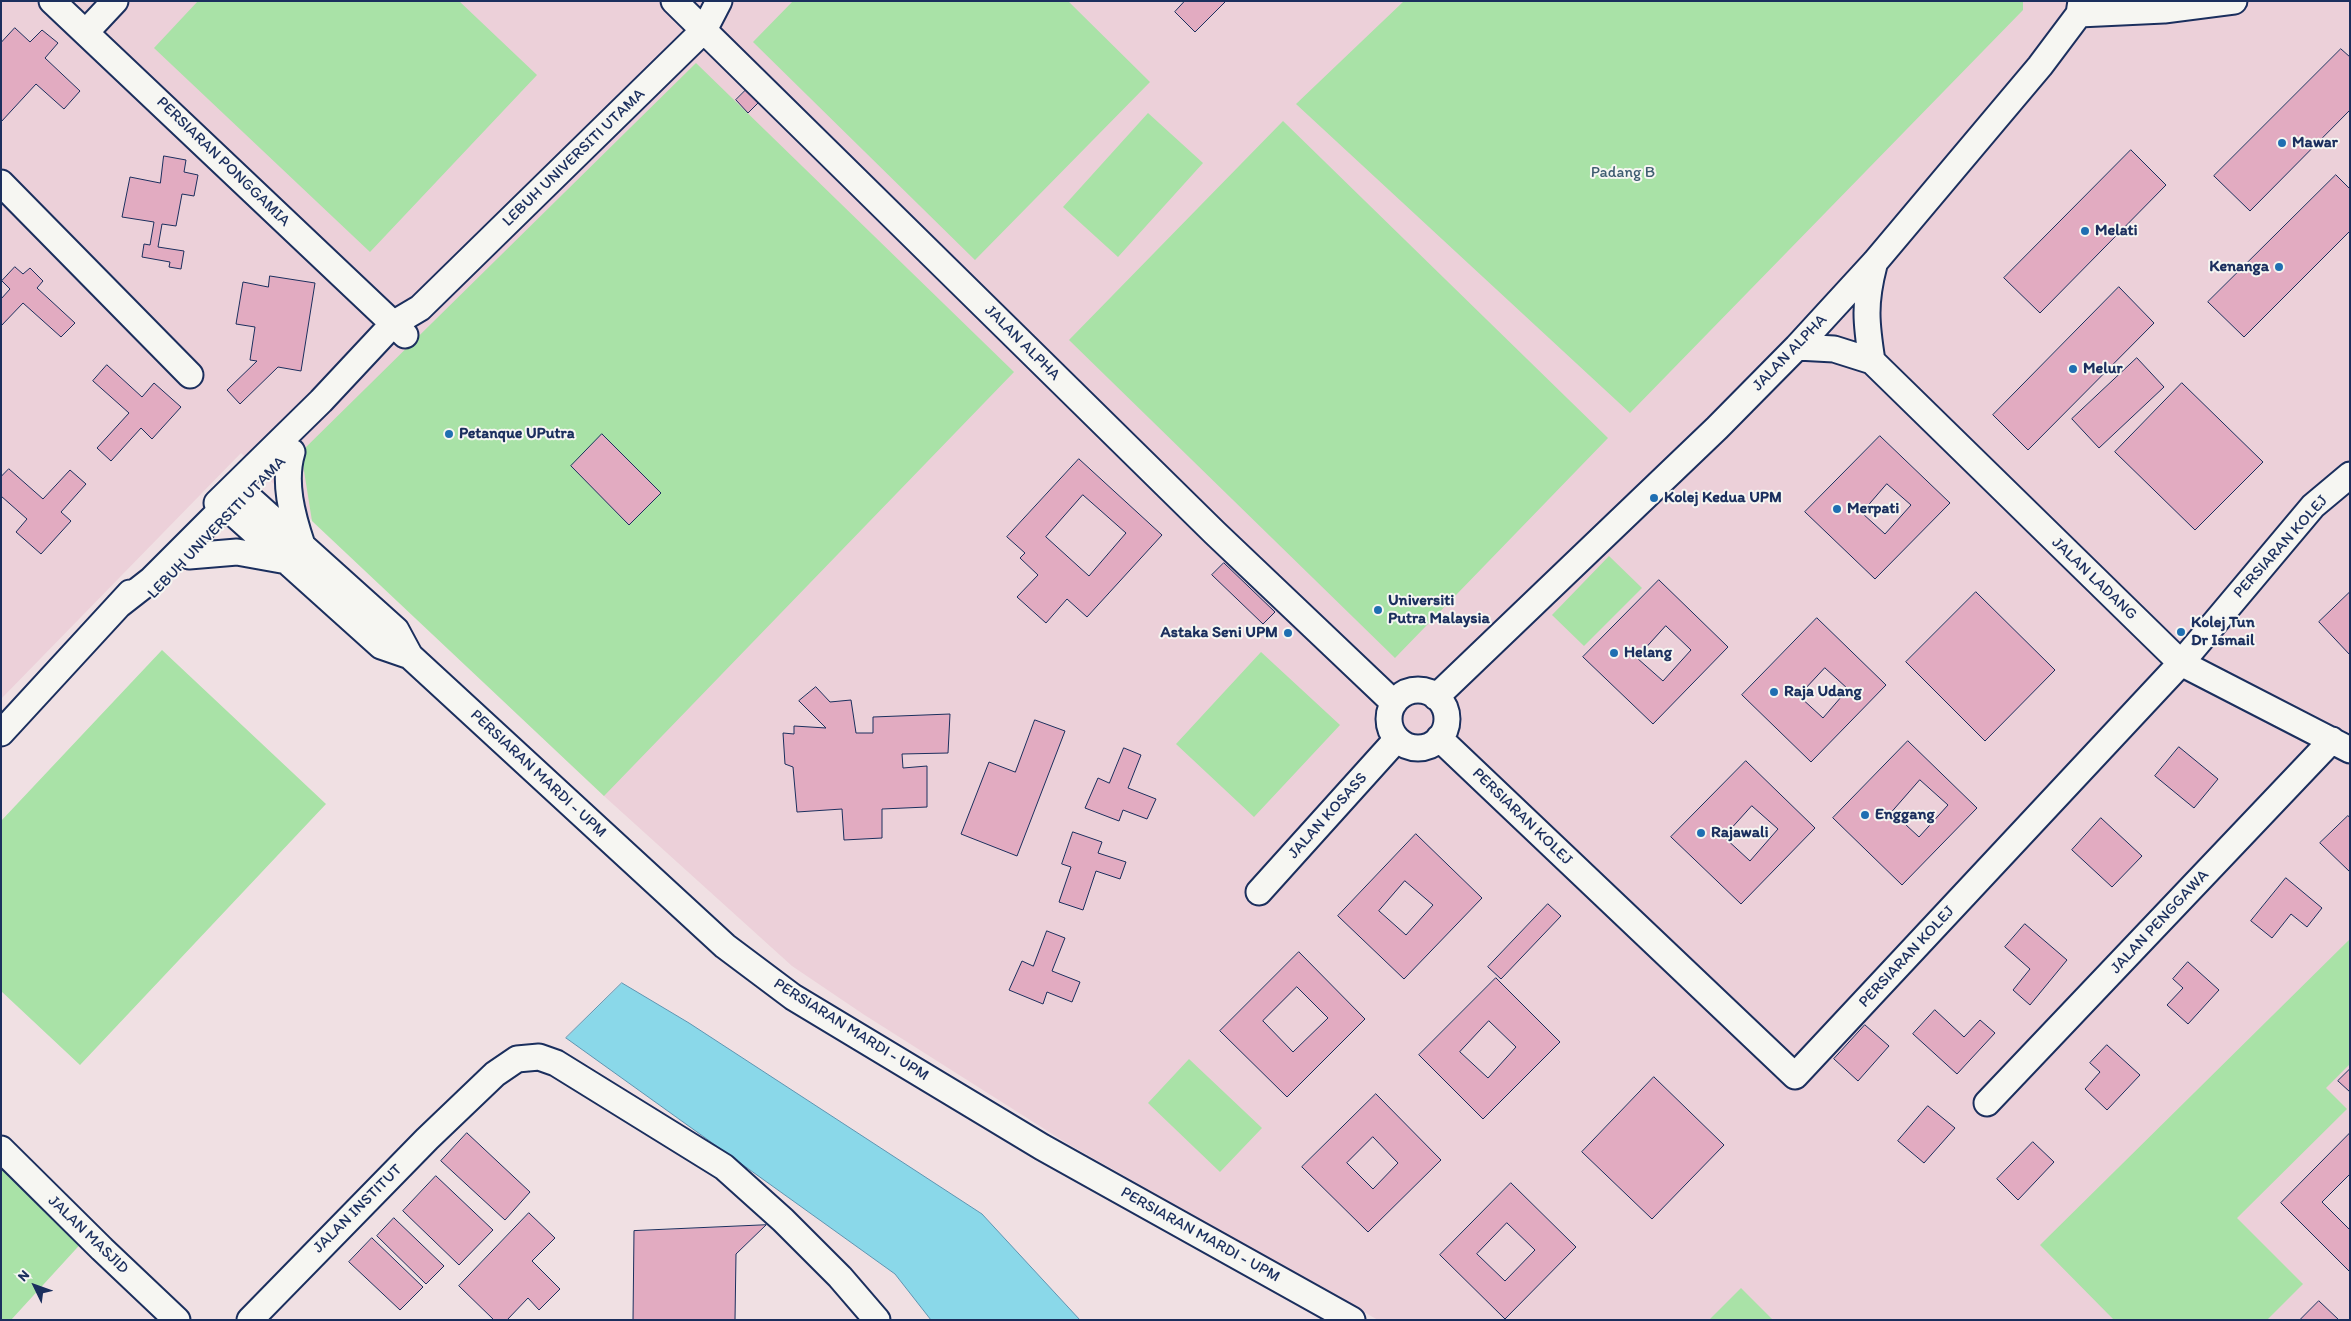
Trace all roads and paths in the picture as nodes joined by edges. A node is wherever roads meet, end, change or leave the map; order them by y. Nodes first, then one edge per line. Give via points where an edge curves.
1 (52, 1) edge
2 (115, 1) edge
3 (674, 1) edge
4 (719, 1) edge
5 (2234, 1) edge
6 (2080, 7) edge
7 (704, 30) junction
8 (86, 32) junction
9 (1, 183) edge
10 (1875, 262) junction
11 (399, 330) junction
12 (1797, 347) junction
13 (1872, 361) junction
14 (190, 374) dead end
15 (322, 401) junction
16 (292, 452) junction
17 (2350, 475) edge
18 (237, 503) junction
19 (295, 553) junction
20 (189, 556) junction
21 (119, 605) junction
22 (2181, 663) junction
23 (1436, 697) junction
24 (1394, 703) junction
25 (1, 734) edge
26 (1440, 738) junction
27 (1397, 739) junction
28 (2341, 745) edge
29 (1259, 892) dead end
30 (1987, 1103) dead end
31 (1, 1149) edge
32 (177, 1320) edge
33 (250, 1320) edge
34 (877, 1320) edge
35 (1352, 1320) edge

1 - 8 street, PERSIARAN PONGGAMIA
2 - 8 street
3 - 7 street, JALAN ALPHA
4 - 7 street, LEBUH UNIVERSITI UTAMA
5 - 6 street via 2164,10
6 - 10 street, JALAN ALPHA via 2040,66
7 - 11 street, LEBUH UNIVERSITI UTAMA
7 - 24 street, JALAN ALPHA via 1214,533
8 - 11 street, PERSIARAN PONGGAMIA
9 - 14 street
10 - 12 street, JALAN ALPHA
10 - 13 street via 1865,308
11 - 15 street, LEBUH UNIVERSITI UTAMA
11 - 16 street, LEBUH UNIVERSITI UTAMA
12 - 13 street, JALAN LADANG via 1834,350
12 - 23 street, JALAN ALPHA
13 - 22 street, JALAN LADANG
15 - 18 street
15 - 21 street, LEBUH UNIVERSITI UTAMA via 226,493
16 - 18 street, LEBUH UNIVERSITI UTAMA
16 - 19 street via 289,463
17 - 22 street, PERSIARAN KOLEJ via 2313,506
18 - 19 street, PERSIARAN MARDI - UPM
18 - 20 street, LEBUH UNIVERSITI UTAMA
18 - 21 street via 152,580
19 - 20 street via 237,552
19 - 35 street, PERSIARAN MARDI - UPM via 396,630 410,656 725,946 793,997 1042,1147
20 - 25 street, LEBUH UNIVERSITI UTAMA via 86,663
21 - 25 street, LEBUH UNIVERSITI UTAMA
22 - 26 street, PERSIARAN KOLEJ via 1795,1076
22 - 28 street, JALAN LADANG
23 - 24 street via 1419,690 1401,696
23 - 26 street via 1446,712
24 - 27 street via 1389,721
26 - 27 street via 1422,748 1412,748
27 - 29 street, JALAN KOSASS
28 - 30 street, JALAN PENGGAWA
31 - 32 street, JALAN MASJID
33 - 34 street, JALAN INSTITUT via 495,1074 517,1059 539,1057 556,1063 724,1167 783,1220

